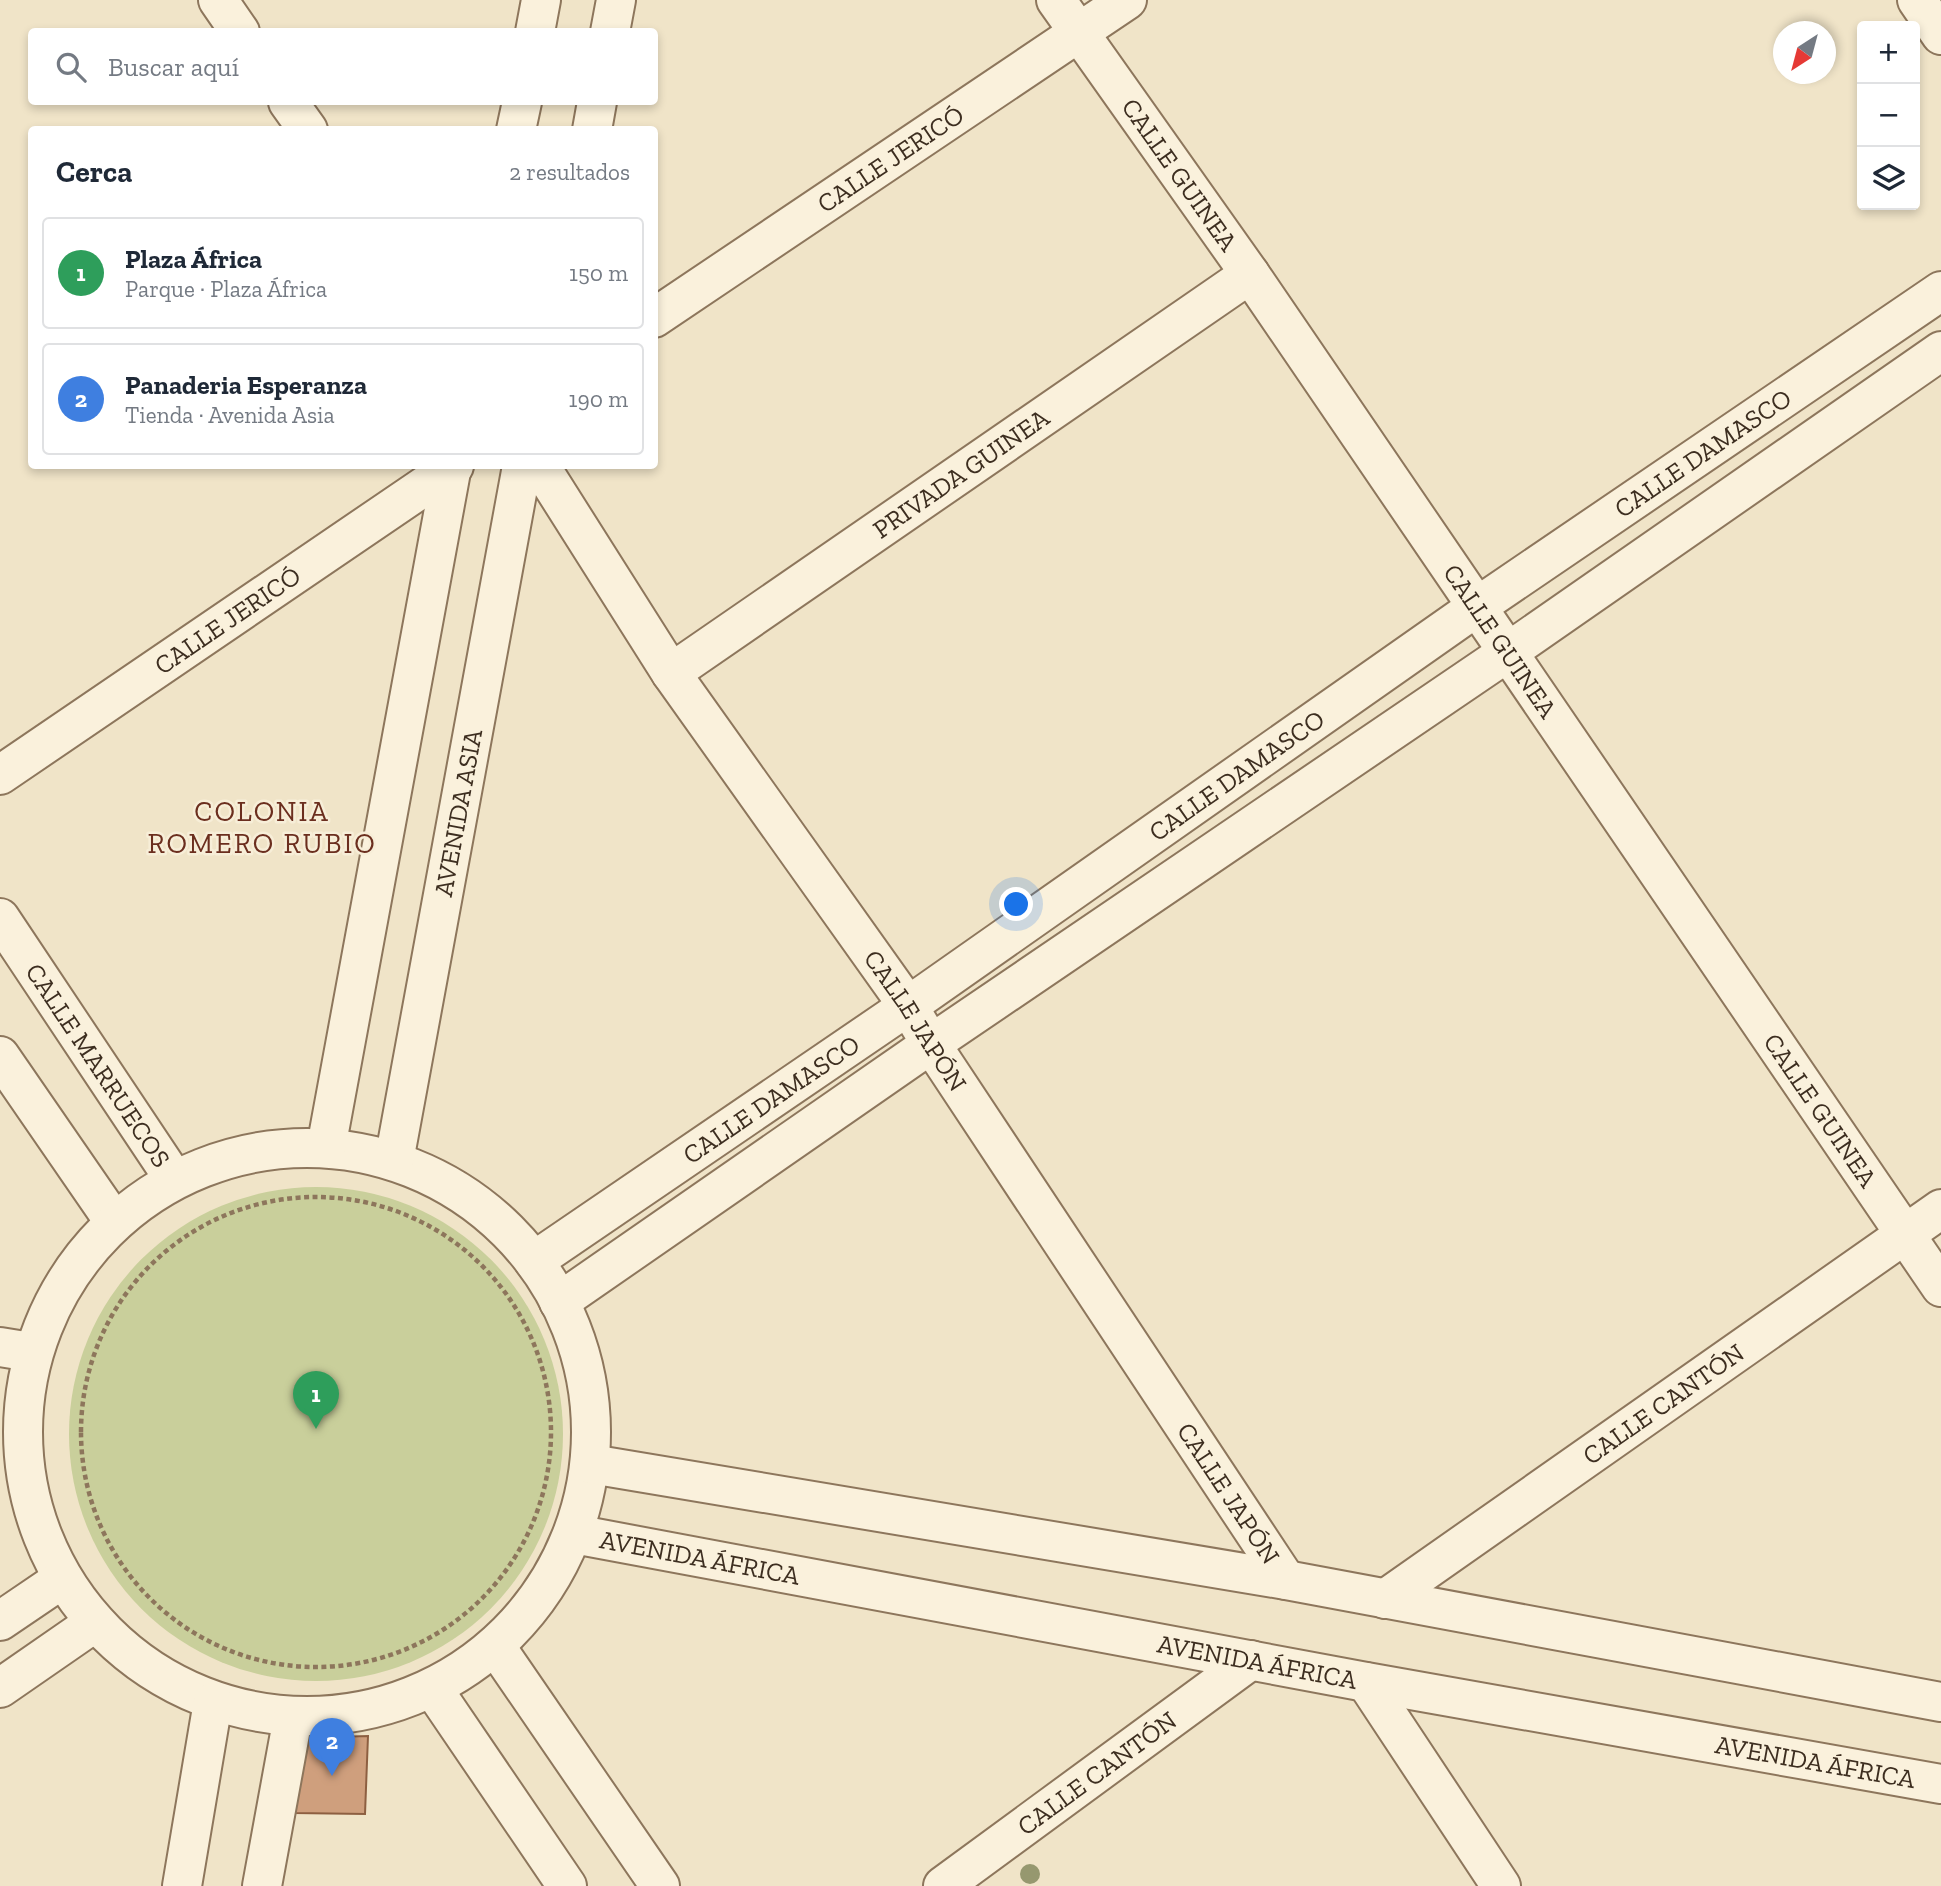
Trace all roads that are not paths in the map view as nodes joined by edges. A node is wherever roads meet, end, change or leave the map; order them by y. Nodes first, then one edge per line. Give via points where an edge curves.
1 (218, 0) edge
2 (541, 0) edge
3 (616, 0) edge
4 (1056, 0) edge
5 (1128, 0) edge
6 (1917, 0) edge
7 (237, 28) edge
8 (536, 28) edge
9 (611, 28) edge
10 (1079, 32) junction
11 (1941, 35) edge
12 (290, 105) edge
13 (521, 105) edge
14 (596, 105) edge
15 (305, 126) edge
16 (517, 126) edge
17 (593, 126) edge
18 (1250, 274) junction
19 (1941, 291) edge
20 (658, 315) edge
21 (1941, 351) edge
22 (448, 469) edge
23 (451, 469) edge
24 (521, 469) edge
25 (542, 469) edge
26 (1478, 606) junction
27 (1508, 652) junction
28 (671, 673) junction
29 (0, 775) edge
30 (0, 918) edge
31 (908, 1006) junction
32 (931, 1044) junction
33 (0, 1056) edge
34 (326, 1148) junction
35 (394, 1161) junction
36 (174, 1178) junction
37 (1941, 1209) edge
38 (113, 1220) junction
39 (1904, 1234) junction
40 (534, 1261) junction
41 (1941, 1287) edge
42 (559, 1301) junction
43 (16, 1349) edge
44 (11, 1402) edge
45 (591, 1464) junction
46 (574, 1534) junction
47 (62, 1579) junction
48 (1286, 1580) junction
49 (1385, 1599) junction
50 (0, 1621) edge
51 (94, 1623) junction
52 (496, 1647) junction
53 (1251, 1660) junction
54 (1366, 1682) junction
55 (0, 1688) edge
56 (433, 1689) junction
57 (213, 1702) junction
58 (1941, 1702) edge
59 (293, 1717) junction
60 (1941, 1784) edge
61 (182, 1886) edge
62 (262, 1886) edge
63 (567, 1886) edge
64 (660, 1886) edge
65 (943, 1886) edge
66 (1501, 1886) edge

1 - 7 street
2 - 8 street
3 - 9 street
4 - 10 street, CALLE GUINEA
5 - 10 street, CALLE JERICÓ
6 - 11 street
10 - 18 street, CALLE GUINEA
10 - 20 street, CALLE JERICÓ
12 - 15 street
13 - 16 street
14 - 17 street
18 - 26 street, CALLE GUINEA
18 - 28 street, PRIVADA GUINEA
19 - 26 street, CALLE DAMASCO
21 - 27 street, CALLE DAMASCO
22 - 29 street, CALLE JERICÓ
23 - 34 street
24 - 35 street, AVENIDA ASIA
25 - 28 street, CALLE JAPÓN
26 - 27 street, CALLE GUINEA
26 - 31 street, CALLE DAMASCO
27 - 32 street, CALLE DAMASCO
27 - 39 street, CALLE GUINEA
28 - 31 street, CALLE JAPÓN
30 - 36 street, CALLE MARRUECOS
31 - 32 street, CALLE JAPÓN
31 - 40 street, CALLE DAMASCO
32 - 42 street, CALLE DAMASCO
32 - 48 street, CALLE JAPÓN
33 - 38 street
34 - 35 street
34 - 36 street via 248,1153
35 - 40 street via 446,1185 494,1218
36 - 38 street
37 - 39 street, CALLE CANTÓN
38 - 43 street
39 - 41 street, CALLE GUINEA
39 - 49 street, CALLE CANTÓN
40 - 42 street
42 - 45 street via 580,1353 591,1408
43 - 44 street
44 - 47 street via 27,1495
45 - 46 street
45 - 48 street
46 - 52 street via 554,1576 528,1614
46 - 53 street, AVENIDA ÁFRICA
47 - 50 street
47 - 51 street
48 - 49 street
49 - 58 street
51 - 55 street
51 - 57 street via 149,1670
52 - 56 street
52 - 64 street
53 - 54 street, AVENIDA ÁFRICA
53 - 65 street, CALLE CANTÓN
54 - 60 street, AVENIDA ÁFRICA
54 - 66 street
56 - 59 street via 365,1712
56 - 63 street
57 - 59 street
57 - 61 street
59 - 62 street

